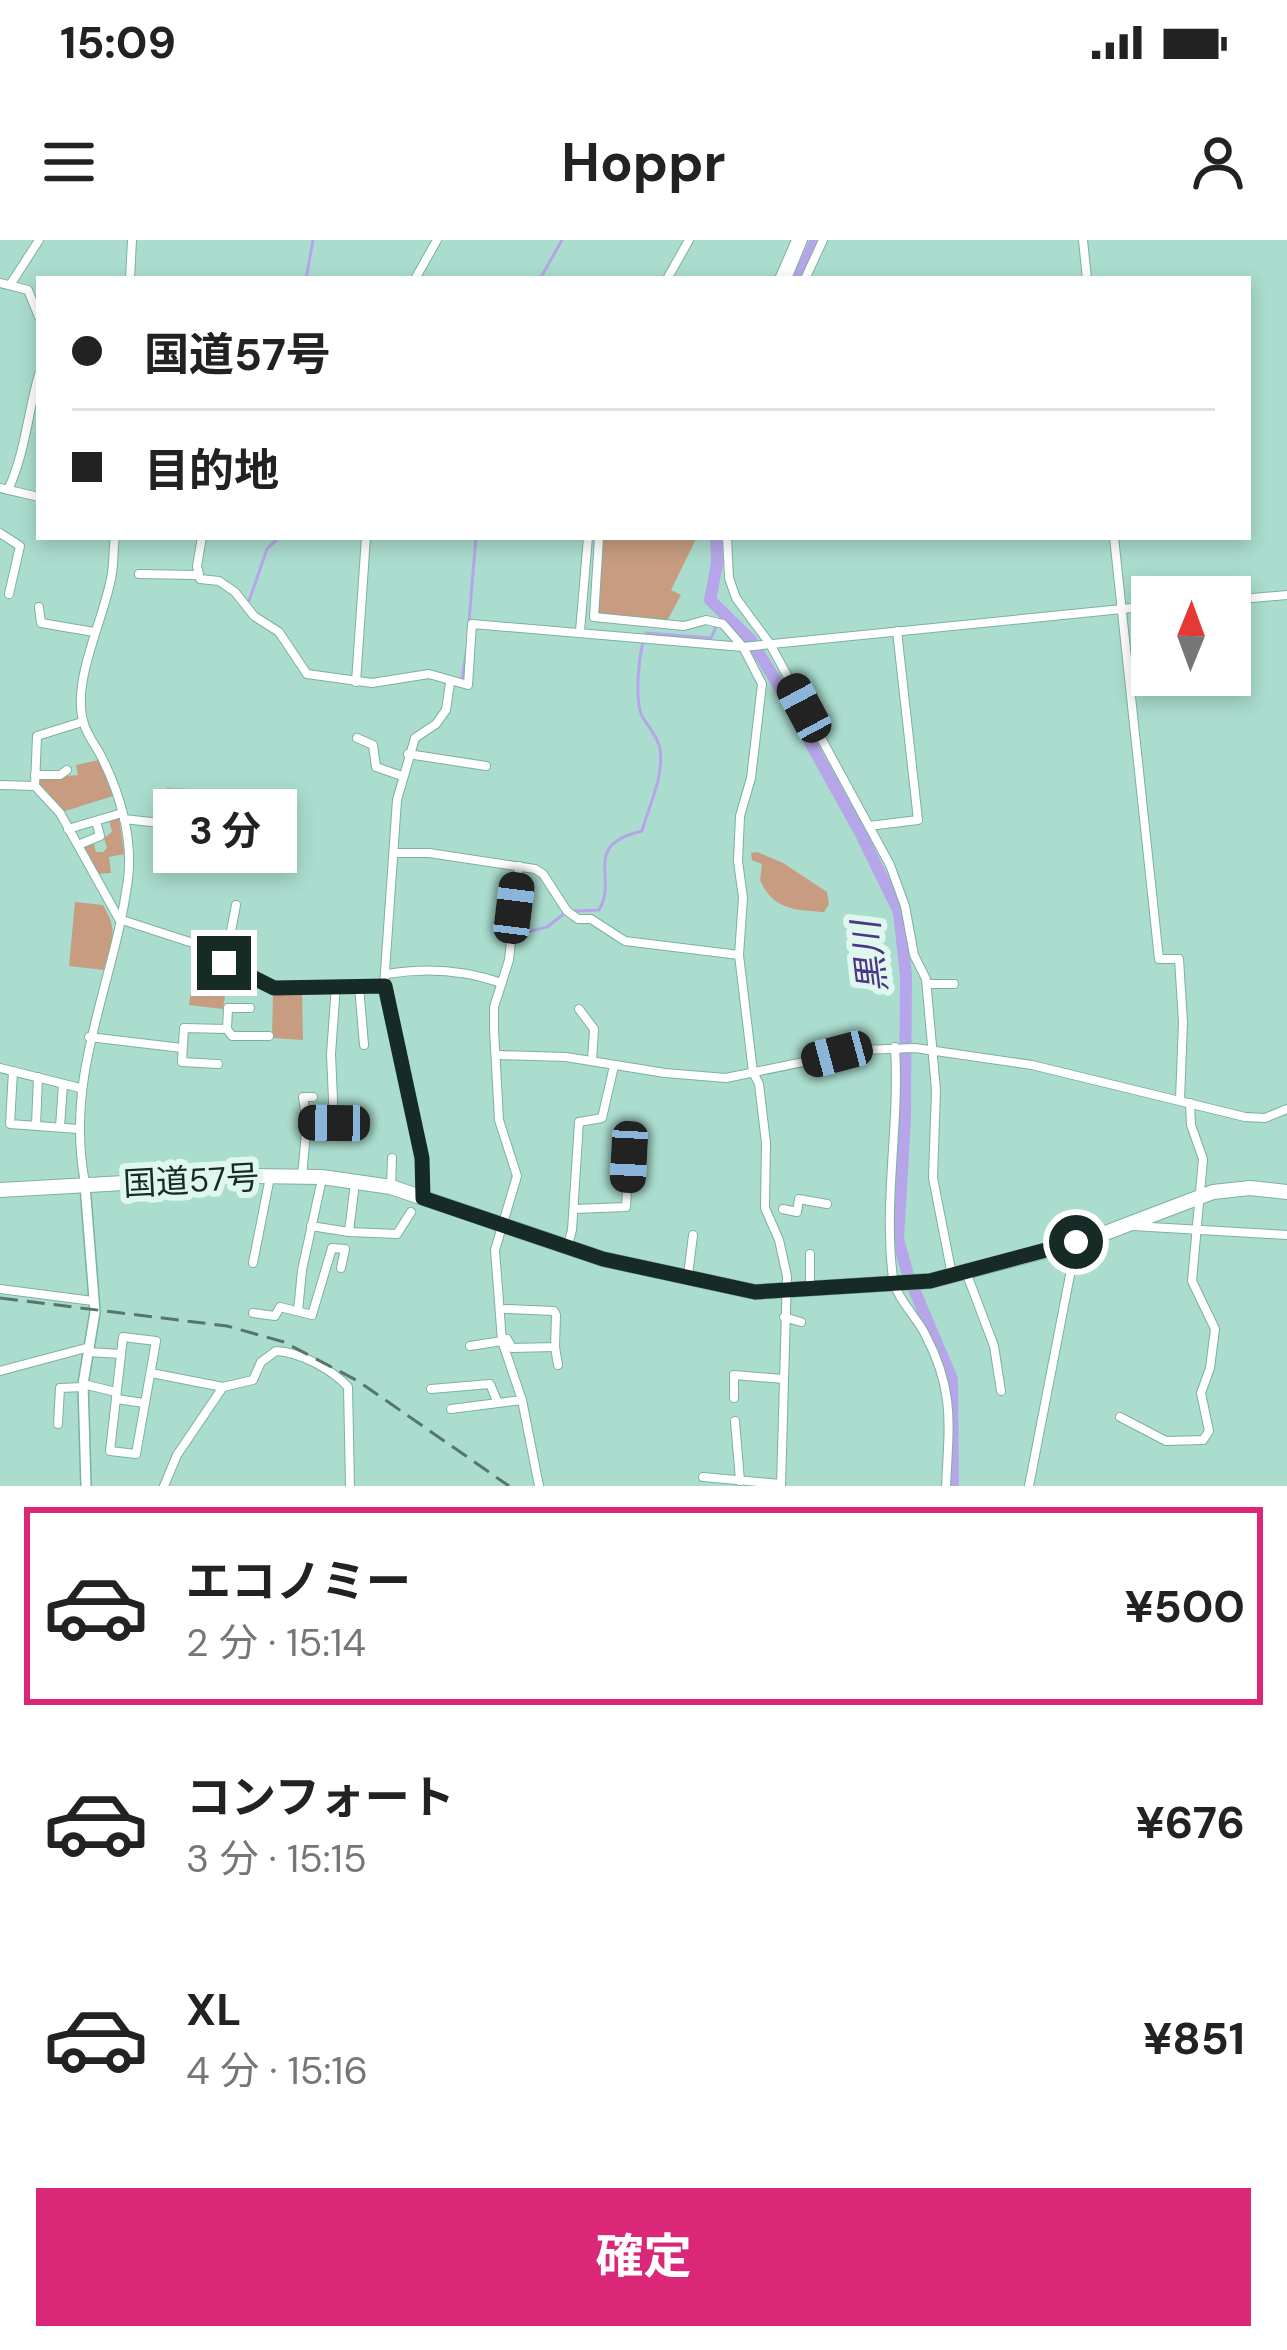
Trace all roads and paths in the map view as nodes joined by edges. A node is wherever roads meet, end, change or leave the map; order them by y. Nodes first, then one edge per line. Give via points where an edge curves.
1 (39, 240) edge
2 (132, 240) edge
3 (437, 240) edge
4 (689, 240) edge
5 (800, 240) edge
6 (823, 240) edge
7 (1083, 240) edge
8 (130, 276) edge
9 (417, 276) edge
10 (669, 276) edge
11 (784, 276) edge
12 (806, 276) edge
13 (1087, 276) edge
14 (4, 285) edge
15 (36, 310) edge
16 (36, 384) edge
17 (4, 489) edge
18 (36, 496) edge
19 (0, 533) edge
20 (115, 540) edge
21 (202, 540) edge
22 (366, 540) edge
23 (588, 540) edge
24 (599, 540) edge
25 (727, 540) edge
26 (1114, 540) edge
27 (139, 574) dead end
28 (196, 574) junction
29 (10, 594) dead end
30 (1287, 595) edge
31 (1251, 598) edge
32 (39, 607) dead end
33 (1131, 607) edge
34 (1121, 608) junction
35 (897, 631) junction
36 (94, 632) junction
37 (580, 632) junction
38 (770, 644) junction
39 (743, 647) junction
40 (356, 682) junction
41 (450, 683) junction
42 (82, 722) junction
43 (357, 738) dead end
44 (408, 754) junction
45 (486, 766) dead end
46 (67, 770) dead end
47 (402, 776) junction
48 (35, 780) junction
49 (0, 785) edge
50 (123, 816) junction
51 (96, 821) junction
52 (169, 824) dead end
53 (869, 826) junction
54 (68, 829) junction
55 (77, 846) junction
56 (394, 853) junction
57 (519, 866) junction
58 (236, 905) dead end
59 (119, 919) junction
60 (739, 955) junction
61 (224, 963) junction
62 (388, 974) junction
63 (950, 982) dead end
64 (502, 983) junction
65 (927, 984) junction
66 (336, 986) junction
67 (359, 986) junction
68 (385, 986) junction
69 (250, 1008) dead end
70 (579, 1009) dead end
71 (227, 1029) junction
72 (269, 1036) dead end
73 (89, 1037) junction
74 (364, 1045) dead end
75 (895, 1047) junction
76 (182, 1048) junction
77 (931, 1050) junction
78 (497, 1055) junction
79 (592, 1061) junction
80 (218, 1064) dead end
81 (614, 1066) junction
82 (0, 1069) edge
83 (14, 1071) junction
84 (753, 1072) junction
85 (38, 1077) junction
86 (63, 1084) junction
87 (80, 1088) junction
88 (313, 1097) dead end
89 (1185, 1101) junction
90 (1287, 1109) edge
91 (356, 1119) dead end
92 (307, 1122) junction
93 (334, 1123) junction
94 (36, 1125) junction
95 (60, 1127) junction
96 (78, 1129) junction
97 (392, 1157) dead end
98 (629, 1157) dead end
99 (271, 1176) junction
100 (302, 1176) junction
101 (322, 1177) junction
102 (355, 1180) junction
103 (85, 1185) junction
104 (391, 1187) junction
105 (0, 1190) edge
106 (1287, 1192) edge
107 (1198, 1196) junction
108 (423, 1198) junction
109 (827, 1204) dead end
110 (574, 1209) junction
111 (783, 1209) dead end
112 (411, 1212) dead end
113 (311, 1226) junction
114 (504, 1226) junction
115 (1131, 1226) junction
116 (1197, 1229) junction
117 (349, 1232) junction
118 (1287, 1234) edge
119 (693, 1235) dead end
120 (1076, 1242) junction
121 (567, 1248) junction
122 (307, 1253) junction
123 (810, 1254) dead end
124 (328, 1259) junction
125 (497, 1261) junction
126 (254, 1264) dead end
127 (341, 1268) dead end
128 (959, 1274) junction
129 (688, 1279) junction
130 (898, 1284) junction
131 (0, 1288) edge
132 (810, 1289) junction
133 (785, 1290) junction
134 (93, 1301) junction
135 (506, 1309) junction
136 (298, 1311) junction
137 (253, 1313) dead end
138 (784, 1317) junction
139 (801, 1322) dead end
140 (502, 1341) junction
141 (470, 1346) dead end
142 (555, 1348) junction
143 (86, 1350) junction
144 (121, 1354) junction
145 (557, 1365) dead end
146 (0, 1370) edge
147 (151, 1373) junction
148 (784, 1379) junction
149 (83, 1385) junction
150 (223, 1387) junction
151 (431, 1389) dead end
152 (1000, 1391) dead end
153 (116, 1395) junction
154 (734, 1398) dead end
155 (522, 1400) junction
156 (144, 1402) junction
157 (498, 1403) junction
158 (451, 1409) dead end
159 (1120, 1417) dead end
160 (735, 1421) dead end
161 (58, 1424) dead end
162 (704, 1477) dead end
163 (740, 1481) junction
164 (781, 1485) edge
165 (86, 1486) edge
166 (164, 1486) edge
167 (350, 1486) edge
168 (539, 1486) edge
169 (946, 1486) edge
170 (1029, 1486) edge

1 - 14 street
2 - 8 street
3 - 9 street
4 - 10 street
5 - 11 street
6 - 12 street
7 - 13 street
14 - 15 street via 28,290
16 - 17 street via 24,456
17 - 18 street
19 - 29 street via 20,546
20 - 36 street
21 - 28 street
22 - 40 street
23 - 37 street
24 - 39 street via 593,617 684,626 706,620 723,624
25 - 38 street via 736,598
26 - 34 street
27 - 28 street
28 - 40 street via 235,592 279,632 307,674
30 - 31 street
32 - 36 street via 41,623
33 - 34 street
34 - 35 street
34 - 89 street via 1159,959 1179,959
35 - 38 street
35 - 53 street via 918,820
36 - 42 street
37 - 39 street
37 - 41 street via 472,624 468,685
38 - 39 street
38 - 53 street
39 - 60 street via 762,684 740,816
40 - 41 street via 429,674
41 - 44 street via 446,710
42 - 48 street via 37,736
42 - 50 street
43 - 47 street via 373,745 382,771
44 - 45 street
44 - 47 street
46 - 48 street
47 - 56 street
48 - 49 street
48 - 54 street
50 - 51 street
50 - 52 street
50 - 59 street via 128,877
51 - 54 street
51 - 55 street via 100,836
53 - 65 street via 890,865
54 - 55 street
55 - 59 street
56 - 57 street
56 - 62 street
57 - 60 street via 543,874 578,919 625,941
57 - 64 street
58 - 61 street
59 - 61 street via 177,935
59 - 73 street
60 - 84 street
61 - 66 street via 274,988
62 - 64 street via 427,969
62 - 68 street
63 - 65 street
64 - 78 street via 494,1006
65 - 77 street
66 - 67 street
66 - 93 street
67 - 68 street
67 - 74 street
68 - 108 street via 422,1158
69 - 71 street via 228,1008
70 - 79 street via 593,1029
71 - 72 street via 232,1036
71 - 76 street via 184,1028
73 - 76 street
73 - 87 street
75 - 77 street
75 - 84 street
75 - 130 street via 890,1223
76 - 80 street via 186,1064
77 - 89 street
77 - 128 street via 933,1178
78 - 79 street
78 - 114 street via 499,1120 517,1176
79 - 81 street
81 - 84 street via 698,1077
81 - 110 street via 602,1118 578,1122
82 - 83 street
83 - 85 street
83 - 94 street via 10,1124
84 - 133 street via 766,1143 765,1208 779,1240
85 - 86 street
85 - 94 street
86 - 87 street
86 - 95 street
87 - 96 street
88 - 92 street via 303,1097
89 - 90 street via 1258,1119
89 - 107 street via 1203,1159
91 - 93 street
92 - 93 street
92 - 100 street
94 - 95 street
95 - 96 street
96 - 103 street
97 - 104 street
98 - 110 street via 626,1208
99 - 100 highway, 国道57号
99 - 103 highway, 国道57号
99 - 126 street
100 - 101 highway, 国道57号
101 - 102 highway, 国道57号
101 - 113 street
102 - 104 highway, 国道57号
102 - 117 street
103 - 105 highway, 国道57号
103 - 134 street
104 - 108 highway, 国道57号
106 - 107 highway, 国道57号 via 1238,1188
107 - 115 highway, 国道57号
107 - 116 street
108 - 114 highway, 国道57号
109 - 111 street via 799,1199 797,1212
110 - 121 street
112 - 117 street via 398,1234
113 - 117 street
113 - 122 street
114 - 121 highway, 国道57号
114 - 125 street via 496,1234
115 - 116 street
115 - 120 highway, 国道57号
116 - 118 street
116 - 159 street via 1192,1281 1215,1329 1201,1393 1208,1433 1166,1441
119 - 129 street
120 - 128 highway, 国道57号
120 - 170 street
121 - 129 highway, 国道57号
122 - 124 street
122 - 136 street
123 - 132 street
124 - 127 street via 332,1249 345,1249
124 - 136 street via 311,1315
125 - 135 street
125 - 140 street
128 - 130 highway, 国道57号
128 - 152 street via 994,1346
129 - 133 highway, 国道57号
130 - 132 highway, 国道57号
130 - 169 street via 946,1381
131 - 134 street
132 - 133 highway, 国道57号
133 - 138 street
134 - 143 street
135 - 142 street via 512,1348
135 - 142 street via 554,1311
136 - 137 street
138 - 139 street
138 - 148 street
140 - 141 street
140 - 155 street
142 - 145 street
143 - 144 street
143 - 146 street
143 - 149 street
144 - 147 street via 123,1337 155,1341
144 - 153 street
147 - 150 street
147 - 156 street
148 - 154 street via 734,1376
148 - 164 street
149 - 153 street
149 - 161 street via 61,1388
149 - 165 street
150 - 166 street
150 - 167 street via 253,1380 276,1351 340,1378 351,1399
151 - 157 street via 490,1384
153 - 156 street
153 - 156 street via 110,1451 136,1454
155 - 157 street
155 - 168 street
157 - 158 street
160 - 163 street
162 - 163 street
163 - 164 street

